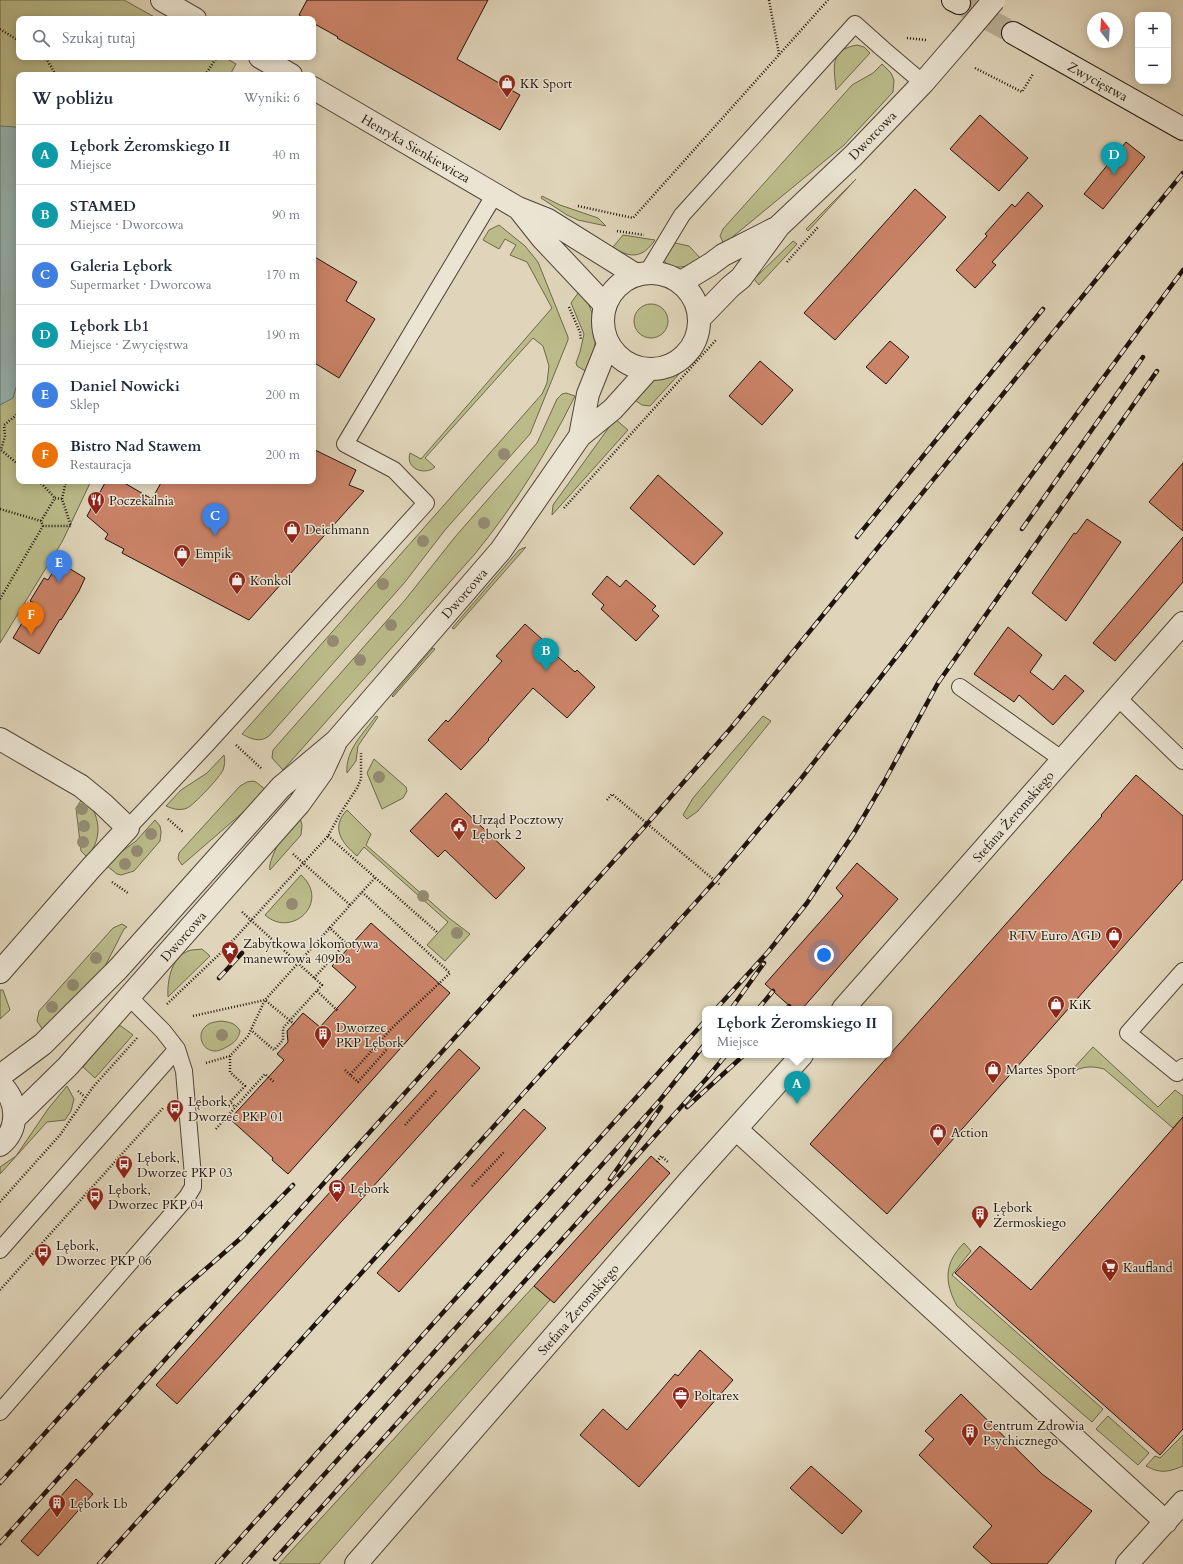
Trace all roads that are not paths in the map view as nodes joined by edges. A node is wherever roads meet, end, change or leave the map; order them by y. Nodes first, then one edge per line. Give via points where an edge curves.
1 (162, 0) edge
2 (994, 0) edge
3 (190, 16) edge
4 (1013, 33) tunnel mouth
5 (265, 60) edge
6 (286, 72) edge
7 (923, 82) junction
8 (316, 90) edge
9 (1183, 129) edge
10 (495, 194) junction
11 (518, 208) junction
12 (779, 226) junction
13 (642, 274) junction
14 (680, 283) junction
15 (605, 304) junction
16 (699, 318) junction
17 (608, 344) junction
18 (649, 369) junction
19 (580, 436) junction
20 (1183, 623) edge
21 (960, 687) dead end
22 (1118, 698) junction
23 (0, 739) edge
24 (336, 741) junction
25 (1063, 760) junction
26 (1183, 761) edge
27 (128, 828) junction
28 (1183, 971) edge
29 (0, 972) edge
30 (129, 997) junction
31 (846, 1006) edge
32 (177, 1049) junction
33 (799, 1058) edge
34 (1183, 1067) edge
35 (0, 1076) edge
36 (0, 1084) edge
37 (14, 1119) junction
38 (736, 1129) junction
39 (0, 1146) edge
40 (0, 1250) edge
41 (0, 1412) edge
42 (1183, 1502) edge
43 (1166, 1522) junction
44 (356, 1564) edge
45 (1127, 1564) edge

1 - 3 street
2 - 7 street, Dworcowa, bridge
4 - 9 street, Zwycięstwa
5 - 6 street
7 - 12 street, Dworcowa via 853,156
7 - 13 lane via 855,24 682,215
8 - 10 street, Henryka Sienkiewicza
10 - 11 street, Henryka Sienkiewicza
10 - 27 lane via 345,444 394,470 426,503 220,731
11 - 13 street, Henryka Sienkiewicza via 548,220
11 - 15 street, Henryka Sienkiewicza via 542,238
12 - 14 street, Dworcowa
12 - 16 street, Dworcowa via 741,278
13 - 14 street via 662,275
13 - 15 street via 621,284
14 - 16 street via 694,302
15 - 17 street via 602,318
16 - 18 street via 697,334 680,360 665,367
17 - 18 street via 625,363
17 - 19 street, Dworcowa via 588,394
18 - 19 street, Dworcowa via 613,409
19 - 24 street, Dworcowa via 501,550
20 - 22 street, Stefana Żeromskiego
21 - 25 lane
22 - 25 street, Stefana Żeromskiego
22 - 26 lane
23 - 27 street via 81,786
24 - 30 street, Dworcowa via 322,772 299,804
24 - 35 street, Dworcowa via 281,787 118,969 43,1044
25 - 31 street, Stefana Żeromskiego
27 - 29 street
28 - 34 lane via 1128,1032 1177,1074
30 - 32 lane via 153,1020
30 - 37 street, Dworcowa via 60,1075
32 - 40 lane
32 - 41 lane via 184,1071 193,1187
33 - 38 street, Stefana Żeromskiego
36 - 37 street via 13,1104
37 - 39 street via 11,1132
38 - 43 street
38 - 44 street, Stefana Żeromskiego
42 - 43 street
43 - 45 street

